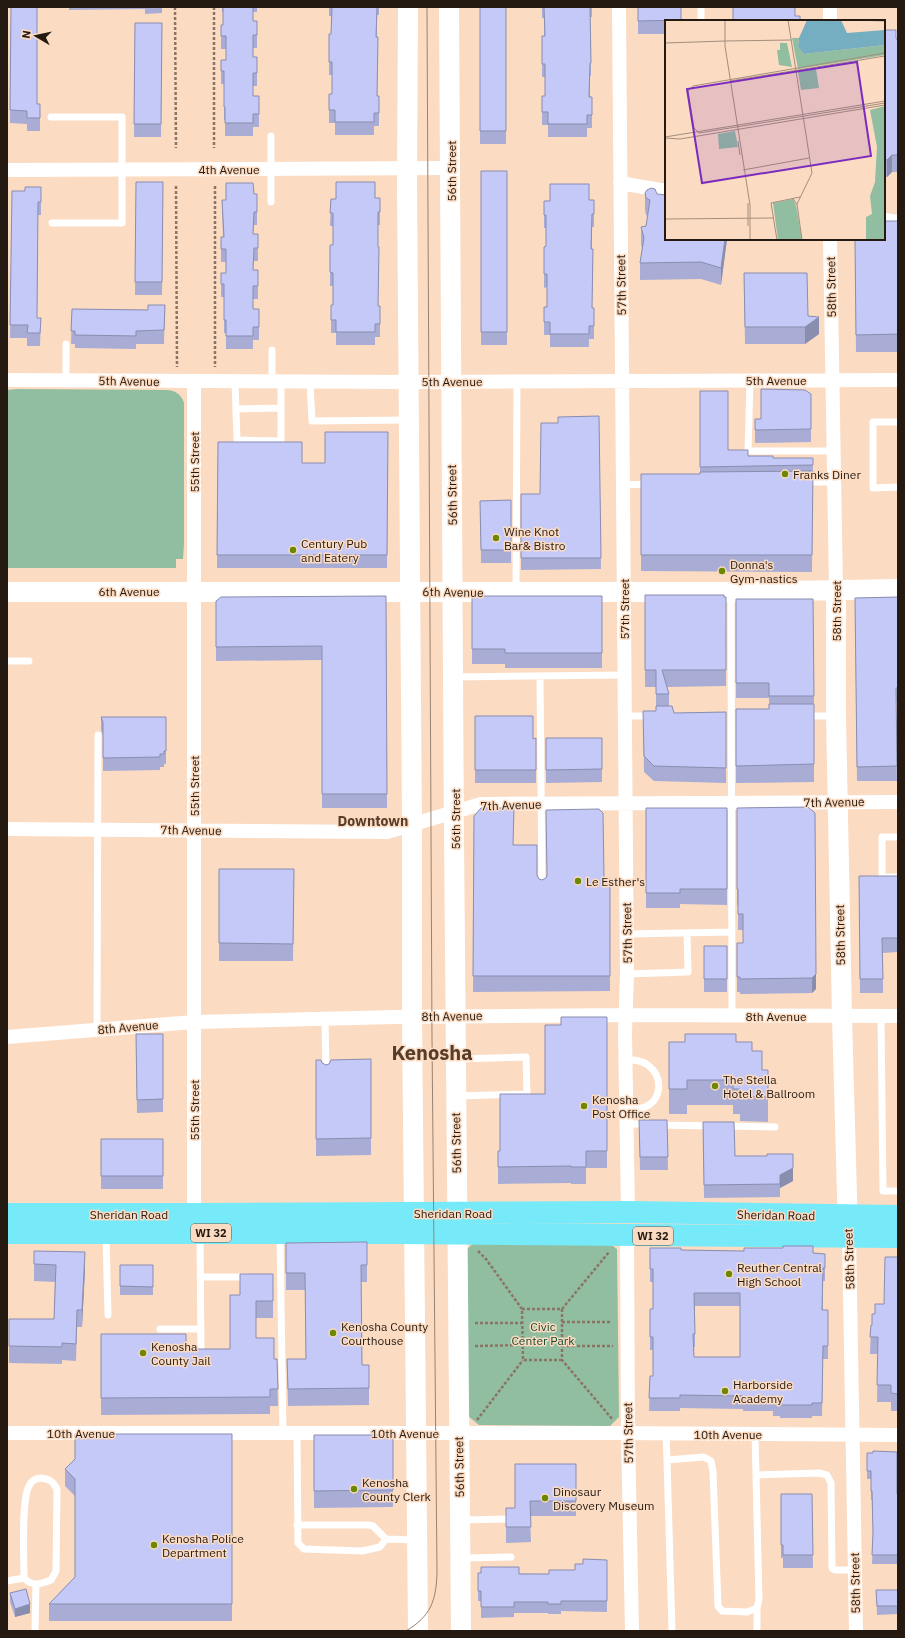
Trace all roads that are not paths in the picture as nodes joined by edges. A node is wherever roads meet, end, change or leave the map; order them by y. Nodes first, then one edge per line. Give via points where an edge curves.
1 (408, 7) edge
2 (449, 7) edge
3 (619, 7) edge
4 (701, 7) edge
5 (830, 7) edge
6 (701, 20) edge
7 (830, 20) edge
8 (885, 33) edge
9 (898, 35) edge
10 (51, 117) dead end
11 (271, 136) dead end
12 (451, 168) junction
13 (122, 169) junction
14 (271, 169) junction
15 (407, 169) junction
16 (7, 170) edge
17 (620, 183) junction
18 (665, 191) edge
19 (271, 202) dead end
20 (885, 220) edge
21 (898, 222) edge
22 (52, 223) dead end
23 (830, 240) edge
24 (66, 344) dead end
25 (272, 350) dead end
26 (834, 379) junction
27 (7, 380) edge
28 (750, 380) junction
29 (898, 380) edge
30 (66, 381) junction
31 (451, 381) junction
32 (517, 381) junction
33 (622, 381) junction
34 (194, 382) junction
35 (235, 382) junction
36 (276, 382) junction
37 (310, 382) junction
38 (409, 382) junction
39 (281, 408) junction
40 (236, 409) junction
41 (409, 420) junction
42 (898, 422) edge
43 (835, 451) junction
44 (794, 482) edge
45 (835, 482) junction
46 (655, 484) edge
47 (623, 485) junction
48 (898, 487) edge
49 (836, 589) junction
50 (898, 589) edge
51 (194, 591) junction
52 (411, 591) junction
53 (7, 592) edge
54 (453, 592) junction
55 (516, 592) junction
56 (624, 592) junction
57 (731, 592) junction
58 (7, 661) edge
59 (29, 661) dead end
60 (624, 675) junction
61 (540, 676) junction
62 (454, 677) junction
63 (625, 716) junction
64 (656, 716) edge
65 (794, 716) edge
66 (836, 716) junction
67 (728, 717) junction
68 (739, 717) edge
69 (98, 735) dead end
70 (626, 802) junction
71 (838, 802) junction
72 (898, 802) edge
73 (732, 803) junction
74 (541, 804) junction
75 (455, 812) junction
76 (412, 825) junction
77 (98, 829) junction
78 (7, 830) edge
79 (194, 830) junction
80 (898, 837) edge
81 (898, 876) edge
82 (542, 890) edge
83 (732, 932) junction
84 (687, 933) junction
85 (627, 934) junction
86 (627, 974) junction
87 (625, 1015) junction
88 (412, 1016) junction
89 (455, 1016) junction
90 (732, 1016) junction
91 (842, 1016) junction
92 (881, 1016) junction
93 (898, 1016) edge
94 (325, 1019) junction
95 (194, 1022) junction
96 (97, 1030) junction
97 (7, 1037) edge
98 (455, 1059) junction
99 (625, 1059) junction
100 (326, 1077) edge
101 (456, 1096) junction
102 (626, 1109) junction
103 (626, 1124) junction
104 (775, 1127) dead end
105 (898, 1191) edge
106 (628, 1212) junction
107 (7, 1214) edge
108 (898, 1216) edge
109 (197, 1224) junction
110 (415, 1224) junction
111 (848, 1227) junction
112 (462, 1231) junction
113 (7, 1233) edge
114 (280, 1233) junction
115 (106, 1234) junction
116 (627, 1235) junction
117 (898, 1237) edge
118 (200, 1277) junction
119 (259, 1277) edge
120 (108, 1315) dead end
121 (160, 1329) dead end
122 (200, 1329) junction
123 (201, 1353) edge
124 (7, 1433) edge
125 (283, 1433) junction
126 (297, 1433) junction
127 (458, 1433) junction
128 (628, 1433) junction
129 (666, 1433) junction
130 (417, 1434) junction
131 (755, 1434) junction
132 (852, 1435) junction
133 (898, 1435) edge
134 (667, 1460) junction
135 (756, 1475) junction
136 (508, 1519) edge
137 (459, 1520) junction
138 (297, 1525) junction
139 (386, 1539) junction
140 (418, 1540) junction
141 (511, 1557) dead end
142 (460, 1558) junction
143 (856, 1570) junction
144 (24, 1578) junction
145 (7, 1581) edge
146 (36, 1584) junction
147 (757, 1608) junction
148 (35, 1631) edge
149 (418, 1631) edge
150 (461, 1631) edge
151 (632, 1631) edge
152 (672, 1631) edge
153 (757, 1631) edge
154 (856, 1631) edge

1 - 15 street
2 - 12 street, 56th Street
3 - 17 street, 57th Street
4 - 6 lane
5 - 7 street
8 - 9 lane
10 - 13 lane via 122,117
11 - 14 lane
12 - 15 street, 4th Avenue
12 - 31 street, 56th Street
13 - 14 street, 4th Avenue
13 - 16 street, 4th Avenue
13 - 22 lane via 122,223
14 - 15 street, 4th Avenue
14 - 19 lane
15 - 38 street
17 - 18 street
17 - 33 street, 57th Street
20 - 21 street
23 - 26 street, 58th Street
24 - 30 lane
25 - 36 lane
26 - 28 street, 5th Avenue
26 - 29 street, 5th Avenue
26 - 43 street, 58th Street
27 - 30 street, 5th Avenue
28 - 33 street, 5th Avenue
28 - 43 lane via 748,451
30 - 34 street, 5th Avenue
31 - 32 street, 5th Avenue
31 - 38 street, 5th Avenue
31 - 54 street, 56th Street
32 - 33 street, 5th Avenue
32 - 55 lane
33 - 47 street, 57th Street
34 - 35 street, 5th Avenue
34 - 51 street, 55th Street
35 - 36 street, 5th Avenue
35 - 40 lane
36 - 37 street, 5th Avenue
36 - 39 lane
37 - 38 street, 5th Avenue
37 - 41 lane via 312,421
38 - 41 street
39 - 40 lane
39 - 40 lane via 281,441 237,440
41 - 52 street
42 - 48 lane via 873,422 873,488
43 - 45 street, 58th Street
44 - 45 lane
45 - 49 street, 58th Street
46 - 47 lane
47 - 56 street, 57th Street
49 - 50 street, 6th Avenue
49 - 57 street, 6th Avenue
49 - 66 street, 58th Street
51 - 52 street, 6th Avenue
51 - 53 street, 6th Avenue
51 - 79 street, 55th Street
52 - 54 street, 6th Avenue
52 - 76 street
54 - 55 street, 6th Avenue
54 - 62 street, 56th Street
55 - 56 street, 6th Avenue
56 - 57 street, 6th Avenue
56 - 60 street, 57th Street
57 - 67 lane
58 - 59 lane
60 - 61 lane
60 - 63 street, 57th Street
61 - 62 lane
61 - 74 lane
62 - 75 street, 56th Street
63 - 64 lane
63 - 70 street, 57th Street
65 - 66 lane
66 - 71 street, 58th Street
67 - 68 lane
67 - 73 lane
69 - 77 lane
70 - 73 street, 7th Avenue
70 - 74 street, 7th Avenue
70 - 85 street, 57th Street
71 - 72 street, 7th Avenue
71 - 73 street, 7th Avenue
71 - 91 street, 58th Street
73 - 83 lane
74 - 75 street, 7th Avenue via 481,804
74 - 82 lane
75 - 76 street, 7th Avenue
75 - 89 street, 56th Street
76 - 79 street, 7th Avenue via 388,832
76 - 88 street
77 - 78 street, 7th Avenue
77 - 79 street, 7th Avenue
77 - 96 lane
79 - 95 street, 55th Street
80 - 81 lane via 882,837 882,877
83 - 84 lane
83 - 90 lane
84 - 85 lane
84 - 86 lane via 688,972
85 - 86 street, 57th Street
86 - 87 street, 57th Street
87 - 89 street, 8th Avenue
87 - 90 street, 8th Avenue
87 - 99 street, 57th Street
88 - 89 street, 8th Avenue
88 - 94 street, 8th Avenue
88 - 110 street
89 - 98 street, 56th Street
90 - 91 street, 8th Avenue
91 - 92 street, 8th Avenue
91 - 111 street, 58th Street
92 - 93 street, 8th Avenue
92 - 105 lane via 883,1191
94 - 95 street, 8th Avenue
94 - 100 lane
95 - 96 street, 8th Avenue
95 - 109 street, 55th Street
96 - 97 street, 8th Avenue
98 - 101 street, 56th Street
98 - 101 lane via 526,1057 527,1094
99 - 102 street, 57th Street
99 - 102 lane via 637,1060 648,1065 655,1071 659,1088 657,1096 645,1107
101 - 112 street, 56th Street
102 - 103 street, 57th Street
103 - 104 lane
103 - 106 street, 57th Street
106 - 111 main road, Sheridan Road / WI 32
106 - 112 main road, Sheridan Road / WI 32
107 - 109 main road, Sheridan Road / WI 32
108 - 111 main road, Sheridan Road / WI 32
109 - 110 main road, Sheridan Road / WI 32
109 - 114 main road, Sheridan Road / WI 32
109 - 115 main road, Sheridan Road / WI 32
109 - 118 lane
110 - 112 main road, Sheridan Road / WI 32
110 - 114 main road, Sheridan Road / WI 32
110 - 130 street
111 - 116 main road, Sheridan Road / WI 32
111 - 117 main road, Sheridan Road / WI 32
111 - 132 street, 58th Street
112 - 116 main road, Sheridan Road / WI 32
112 - 127 street, 56th Street
113 - 115 main road, Sheridan Road / WI 32
114 - 125 lane via 277,1277
115 - 120 lane
116 - 128 street, 57th Street
118 - 119 lane
118 - 122 lane
121 - 122 lane
122 - 123 lane
124 - 125 street, 10th Avenue
125 - 126 street, 10th Avenue
126 - 130 street, 10th Avenue
126 - 138 lane
127 - 128 street, 10th Avenue
127 - 130 street, 10th Avenue
127 - 137 street, 56th Street
128 - 129 street, 10th Avenue
128 - 151 street, 57th Street
129 - 131 street, 10th Avenue
129 - 134 lane
130 - 140 street
131 - 132 street, 10th Avenue
131 - 135 lane
132 - 133 street, 10th Avenue
132 - 143 street, 58th Street
134 - 147 lane via 704,1457 711,1461 718,1606 722,1611 747,1612
134 - 152 lane
135 - 143 lane via 827,1475 831,1483 832,1568
135 - 147 lane via 759,1598
136 - 137 lane
137 - 142 street, 56th Street
138 - 139 lane via 368,1524 374,1526
138 - 139 lane via 298,1543 304,1549 362,1551 380,1547
139 - 140 lane
140 - 149 street
141 - 142 lane
142 - 150 street, 56th Street
143 - 154 street, 58th Street
144 - 145 lane
144 - 146 lane via 28,1583
144 - 146 lane via 24,1519 27,1491 34,1479 47,1478 54,1482 57,1489 56,1571 51,1580
146 - 148 lane
147 - 153 lane

